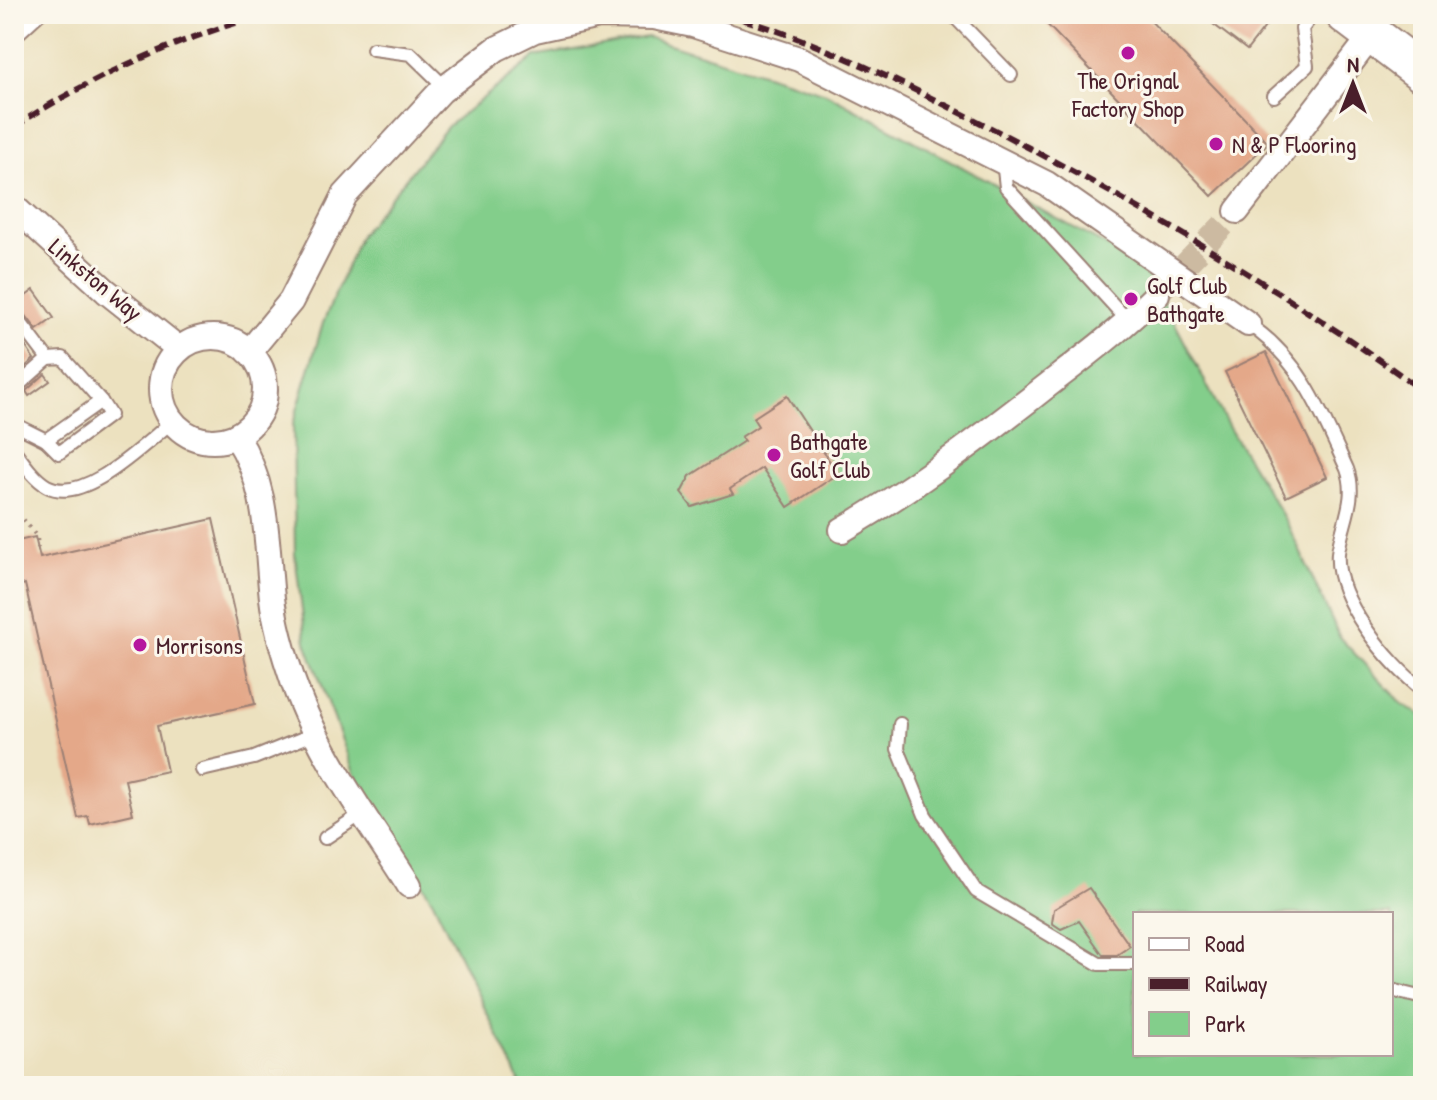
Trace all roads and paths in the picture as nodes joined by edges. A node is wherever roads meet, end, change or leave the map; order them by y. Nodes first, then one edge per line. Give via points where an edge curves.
1 (17, 14) edge
2 (39, 14) edge
3 (952, 14) edge
4 (1313, 14) edge
5 (1358, 24) edge
6 (28, 25) junction
7 (14, 37) edge
8 (373, 49) dead end
9 (1423, 73) edge
10 (1011, 75) dead end
11 (445, 87) junction
12 (1274, 96) dead end
13 (1003, 160) junction
14 (14, 207) edge
15 (1237, 211) tunnel mouth
16 (1157, 294) tunnel mouth
17 (14, 314) edge
18 (1129, 322) junction
19 (1248, 324) joint
20 (179, 349) junction
21 (249, 352) junction
22 (48, 359) junction
23 (14, 389) edge
24 (173, 421) junction
25 (14, 429) edge
26 (236, 436) junction
27 (14, 450) edge
28 (14, 507) edge
29 (842, 530) dead end
30 (38, 548) dead end
31 (1423, 690) edge
32 (900, 724) dead end
33 (316, 733) junction
34 (202, 770) dead end
35 (363, 813) junction
36 (325, 838) dead end
37 (409, 885) dead end
38 (1133, 964) edge
39 (1393, 990) edge
40 (1423, 998) edge
41 (14, 1074) edge
42 (24, 1086) edge

1 - 6 lane
2 - 6 lane
3 - 10 lane
4 - 12 lane via 1302,29 1307,66
5 - 9 main road
5 - 15 street
6 - 7 lane
8 - 11 lane via 411,54
11 - 13 street via 496,49 535,30 599,16 654,17 799,59
11 - 21 street via 345,195 291,301
13 - 18 lane via 1006,187
13 - 19 street via 1122,234
14 - 20 street, Linkston Way
16 - 18 street
17 - 22 lane
18 - 29 street via 894,500
19 - 31 lane via 1296,368 1347,469 1353,486 1338,555 1351,611
20 - 21 street via 222,338
20 - 24 street via 163,377 165,407
21 - 26 street via 262,373 265,397 255,420
22 - 23 lane
22 - 25 lane via 63,358 101,401 46,440 18,426
24 - 26 street via 201,440
24 - 27 lane via 108,473 72,490 44,485
26 - 33 street via 264,500 278,630
28 - 30 path via 37,537
32 - 38 lane via 898,749 925,815 976,891 1099,964
33 - 34 lane via 254,758
33 - 35 street
35 - 36 lane
35 - 37 street
39 - 40 lane
41 - 42 path

